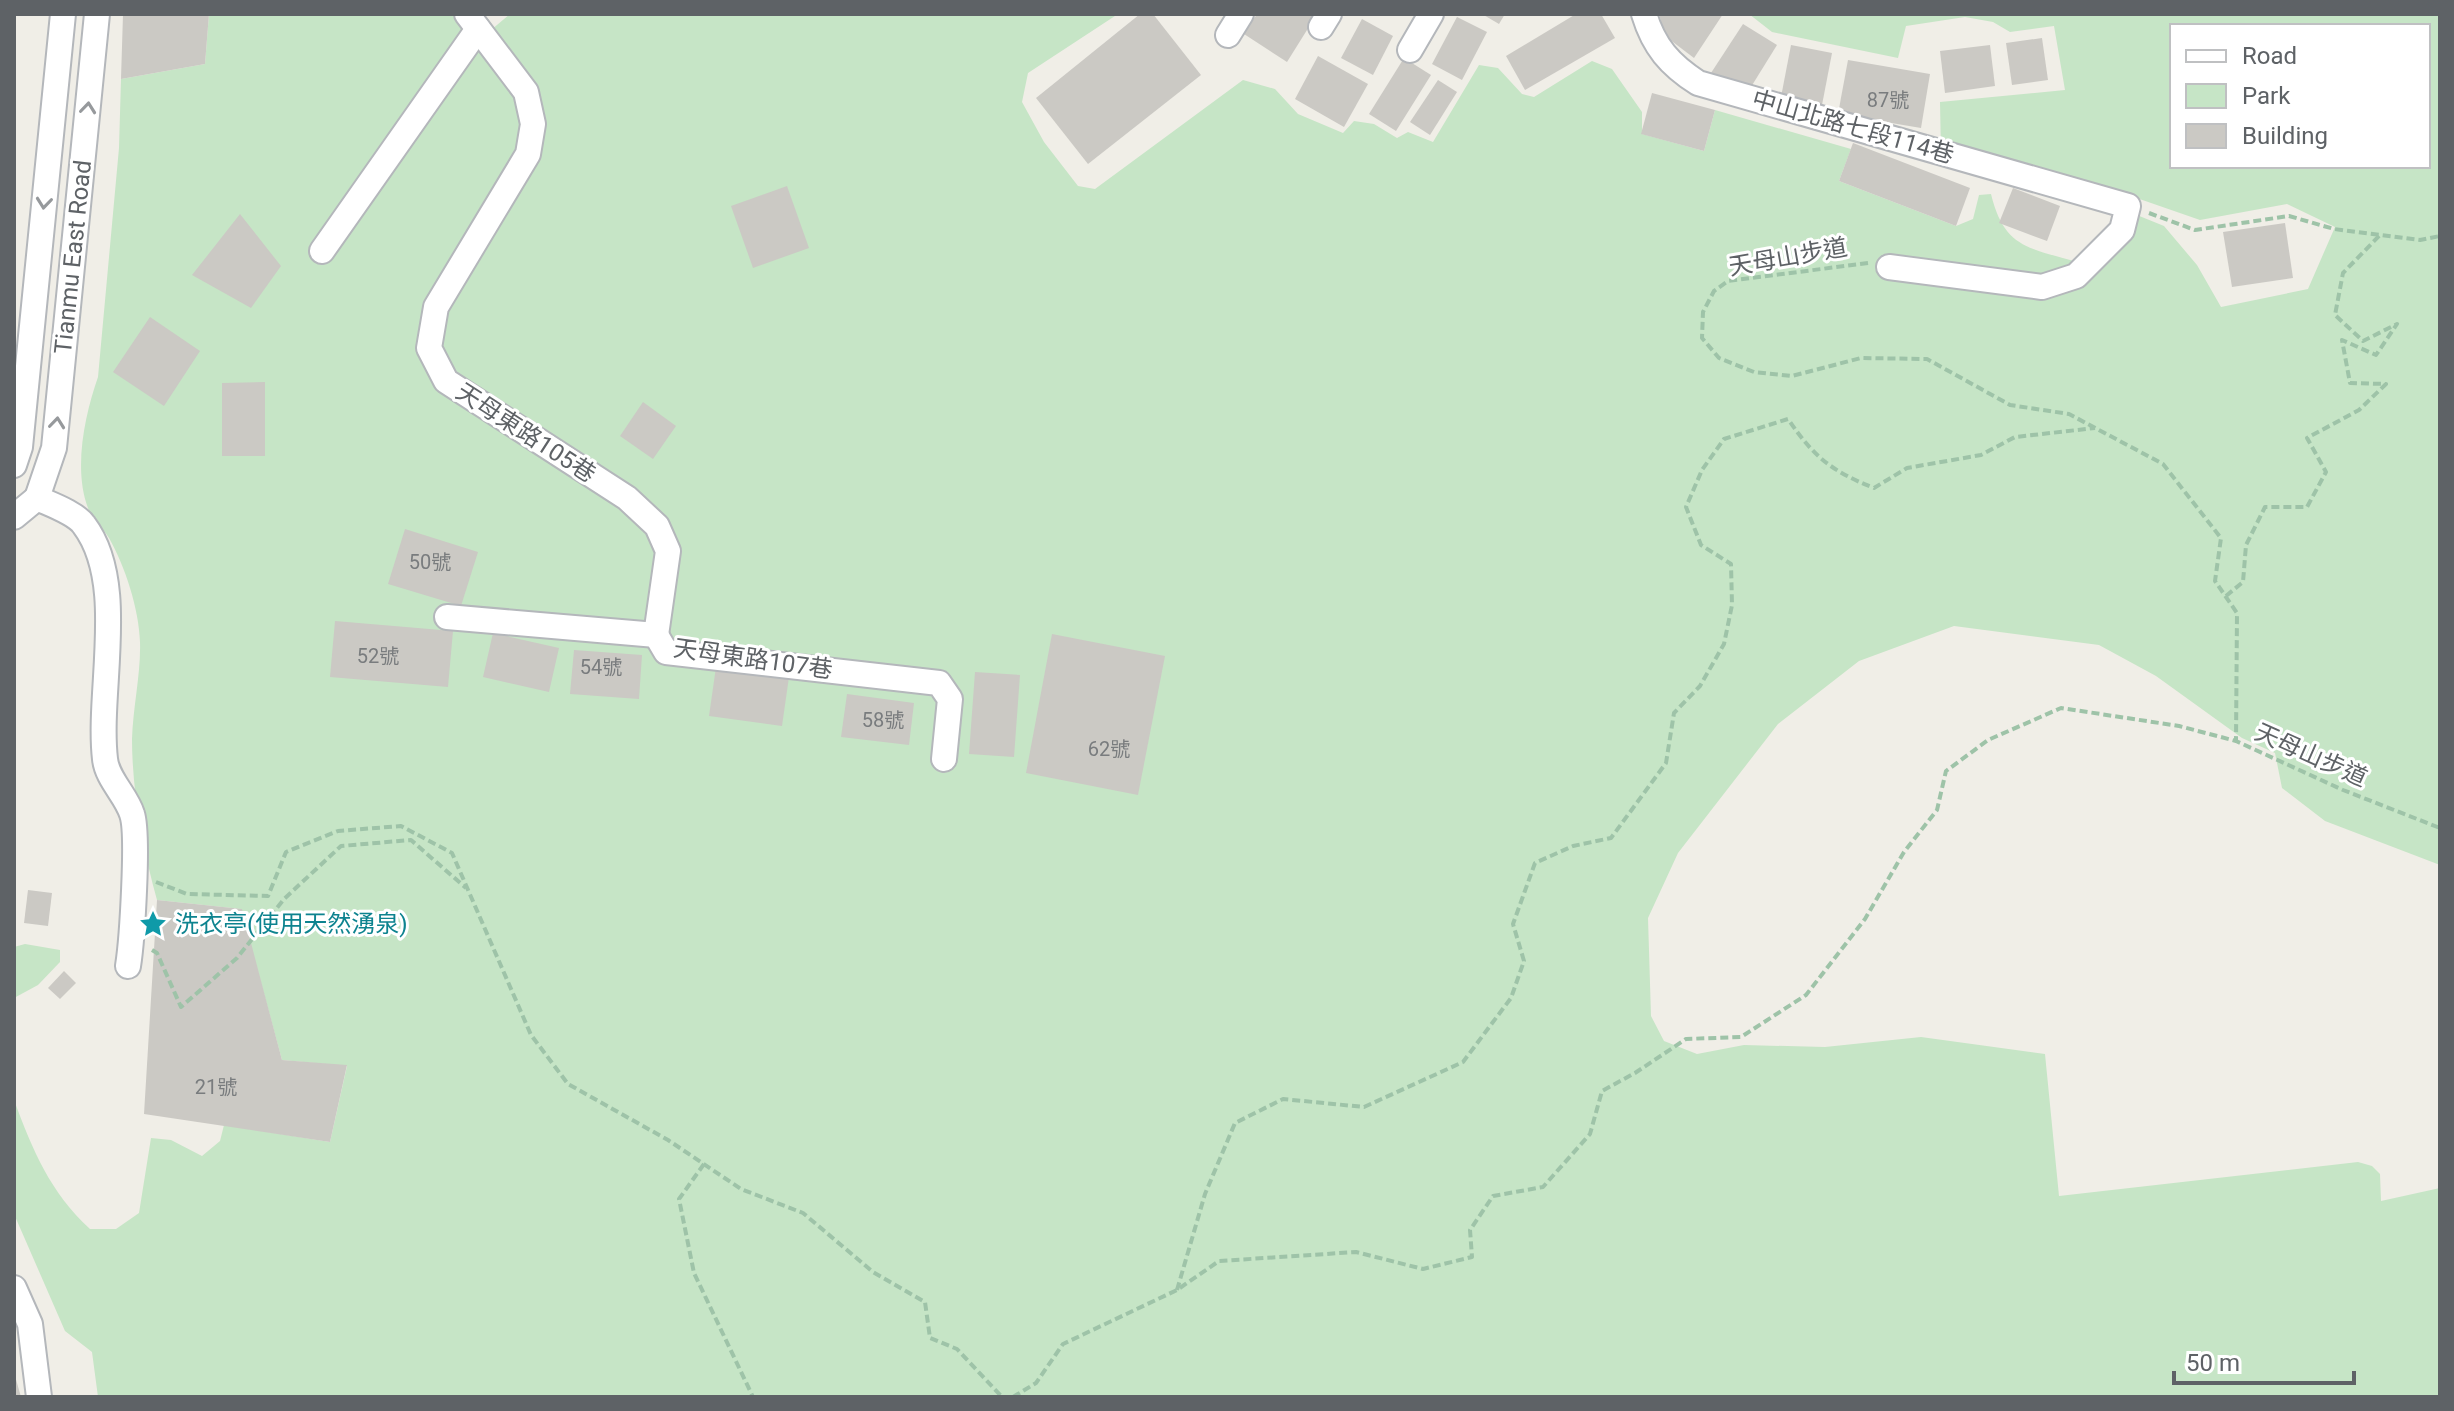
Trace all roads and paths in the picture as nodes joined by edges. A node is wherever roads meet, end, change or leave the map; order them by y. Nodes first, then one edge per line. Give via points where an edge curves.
1 (63, 14) edge
2 (97, 14) edge
3 (1241, 14) edge
4 (1431, 14) edge
5 (1644, 14) edge
6 (473, 22) edge
7 (1228, 35) dead end
8 (1410, 50) dead end
9 (2128, 206) junction
10 (2380, 235) junction
11 (2440, 236) edge
12 (322, 251) dead end
13 (1889, 267) joint
14 (2095, 428) junction
15 (14, 465) edge
16 (37, 498) junction
17 (14, 517) edge
18 (2225, 597) junction
19 (447, 617) dead end
20 (656, 635) junction
21 (2236, 741) junction
22 (944, 759) dead end
23 (2440, 828) edge
24 (133, 863) junction
25 (469, 891) junction
26 (132, 939) junction
27 (128, 966) dead end
28 (704, 1164) junction
29 (14, 1288) edge
30 (1177, 1290) junction
31 (39, 1397) edge
32 (753, 1397) edge
33 (1002, 1397) edge
34 (1013, 1397) edge

1 -> 15 street, Tianmu East Road via 20,447
16 -> 2 street, Tianmu East Road via 54,448
3 - 7 street
4 - 8 street
5 - 9 street, 中山北路七段114巷 via 1669,64 1698,83
6 - 12 street
6 - 20 street, 天母東路105巷 via 526,92 533,124 528,154 436,307 429,348 446,381 627,498 657,526 668,551
9 - 10 path via 2195,230 2289,216
9 - 13 street via 2122,230 2076,276 2042,287
10 - 11 path via 2420,240
10 - 18 path via 2343,273 2335,315 2363,341 2397,324 2376,355 2342,340 2350,383 2386,384 2359,410 2307,438 2326,472 2307,507 2265,507 2246,545 2243,582
13 - 14 path, 天母山步道 via 1862,262 1728,281 1714,291 1703,312 1702,338 1719,358 1754,372 1792,376 1861,358 1927,359 2010,405 2069,414
14 - 18 path, 天母山步道 via 2163,464 2221,538 2215,581
14 - 30 path via 2015,437 1981,455 1907,468 1874,488 1837,473 1808,449 1788,419 1724,439 1702,470 1686,507 1701,545 1731,564 1732,605 1724,644 1700,686 1674,713 1666,763 1611,838 1573,846 1535,863 1513,924 1524,961 1515,986 1463,1062 1364,1107 1283,1099 1235,1123 1205,1194
16 - 17 street
16 - 24 street via 83,523 99,555 110,610 101,717 105,764 133,815
18 - 21 path, 天母山步道 via 2237,613
19 - 20 street, 天母東路107巷
20 - 22 street, 天母東路107巷 via 666,652 939,683 950,699
21 - 23 path, 天母山步道
21 - 30 path via 2179,726 2061,708 1988,740 1946,771 1937,810 1904,852 1865,919 1806,995 1741,1037 1686,1039 1602,1091 1590,1134 1543,1187 1493,1196 1470,1230 1472,1257 1423,1269 1356,1252 1219,1261
24 - 25 path via 152,881 187,894 268,896 286,852 338,831 401,826 452,853
24 - 26 street
25 - 26 path via 411,840 341,846 284,899 237,958 181,1007 157,953
25 - 28 path via 531,1035 568,1084
26 - 27 street
28 - 32 path via 679,1199 694,1273
28 - 33 path via 741,1189 803,1213 873,1272 925,1302 930,1338 957,1349
29 - 31 street via 30,1324
30 - 34 path via 1063,1344 1036,1383

